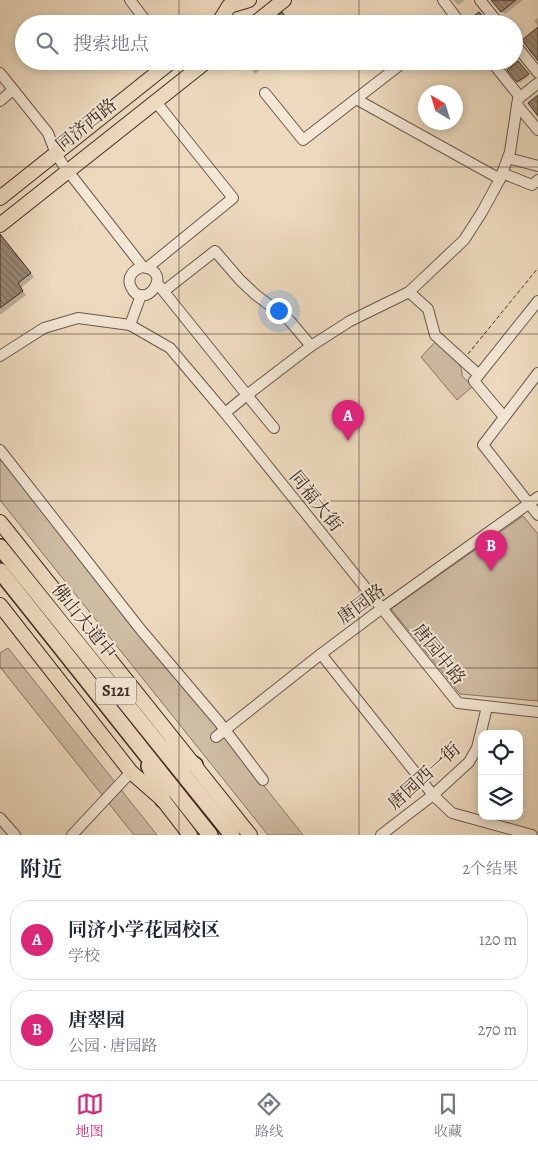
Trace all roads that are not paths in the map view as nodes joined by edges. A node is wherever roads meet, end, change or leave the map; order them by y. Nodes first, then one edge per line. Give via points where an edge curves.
1 (130, 0) edge
2 (249, 0) edge
3 (272, 0) edge
4 (284, 0) edge
5 (443, 0) edge
6 (480, 0) edge
7 (233, 3) edge
8 (141, 15) edge
9 (218, 15) edge
10 (225, 15) edge
11 (230, 15) edge
12 (253, 15) edge
13 (265, 15) edge
14 (453, 15) edge
15 (492, 15) edge
16 (523, 54) edge
17 (149, 70) edge
18 (160, 70) edge
19 (184, 70) edge
20 (196, 70) edge
21 (393, 70) edge
22 (497, 70) edge
23 (0, 73) edge
24 (538, 73) edge
25 (538, 83) edge
26 (13, 90) junction
27 (266, 93) dead end
28 (356, 99) junction
29 (0, 101) edge
30 (519, 101) junction
31 (156, 102) junction
32 (538, 130) edge
33 (54, 150) junction
34 (508, 158) junction
35 (538, 166) edge
36 (66, 169) junction
37 (501, 176) junction
38 (538, 180) edge
39 (0, 188) edge
40 (0, 198) edge
41 (0, 217) edge
42 (0, 225) edge
43 (145, 267) junction
44 (157, 283) junction
45 (164, 291) junction
46 (409, 292) junction
47 (141, 295) junction
48 (537, 304) edge
49 (130, 325) junction
50 (311, 346) junction
51 (0, 356) edge
52 (538, 373) edge
53 (477, 378) junction
54 (247, 395) junction
55 (225, 413) junction
56 (504, 417) junction
57 (274, 428) dead end
58 (0, 450) edge
59 (538, 497) edge
60 (529, 504) junction
61 (538, 516) edge
62 (0, 522) edge
63 (0, 547) edge
64 (0, 571) edge
65 (0, 605) edge
66 (381, 609) junction
67 (321, 654) junction
68 (487, 707) junction
69 (538, 712) edge
70 (225, 730) junction
71 (216, 737) dead end
72 (157, 742) junction
73 (144, 753) junction
74 (195, 765) junction
75 (130, 772) junction
76 (264, 780) dead end
77 (433, 795) junction
78 (163, 800) junction
79 (0, 818) edge
80 (14, 835) edge
81 (72, 835) edge
82 (190, 835) edge
83 (210, 835) edge
84 (232, 835) edge
85 (250, 835) edge
86 (381, 835) edge
87 (532, 835) edge

1 - 8 street
2 - 7 main road
2 - 11 main road
3 - 12 main road
4 - 13 main road
5 - 14 street
6 - 15 street
7 - 9 main road
7 - 10 main road
16 - 24 street
17 - 33 main road
18 - 33 main road, 同济西路
19 - 36 main road, 同济西路
20 - 31 main road
21 - 28 street
22 - 30 street
23 - 26 street
25 - 30 street
26 - 29 street
26 - 33 street via 48,133
27 - 28 street via 303,140
28 - 37 street
30 - 32 street
30 - 34 street
31 - 36 main road
31 - 43 street via 233,198
33 - 36 street
33 - 39 main road
33 - 40 main road, 同济西路
34 - 35 street
34 - 37 street
36 - 41 main road, 同济西路
36 - 42 main road
36 - 43 street
37 - 38 street via 532,185
37 - 46 street via 464,240
43 - 44 street via 154,273
43 - 47 street via 134,270 129,282 133,291
44 - 45 street
44 - 47 street via 150,293
45 - 50 street via 215,251 240,280 289,320
45 - 54 street
46 - 50 street via 350,321
46 - 53 street via 428,310 435,335 463,360
47 - 49 street
48 - 53 street
49 - 51 street via 78,318 44,328
49 - 55 street, 同福大街 via 170,348
50 - 54 street
52 - 56 street
53 - 56 street
54 - 55 street
54 - 57 street
55 - 66 street, 同福大街
56 - 60 street via 482,445
58 - 70 street via 141,630
59 - 60 street, 唐园路
60 - 61 street
60 - 66 street, 唐园路
62 - 74 main road
63 - 72 highway, 佛山大道中 / S121
64 - 73 highway, 佛山大道中 / S121
65 - 75 main road
66 - 67 street, 唐园路
66 - 68 street, 唐园中路 via 458,703
67 - 70 street, 唐园路
67 - 77 street
68 - 69 street, 唐园中路
68 - 77 street, 唐园西一街 via 478,748 469,762
70 - 71 street, 唐园路
70 - 76 street
72 - 74 highway
72 - 84 highway, 佛山大道中 / S121
73 - 78 highway
73 - 83 highway, 佛山大道中 / S121
74 - 85 main road
75 - 78 main road
75 - 81 street
77 - 86 street, 唐园西一街
77 - 87 street via 452,814
78 - 82 main road
79 - 80 street

